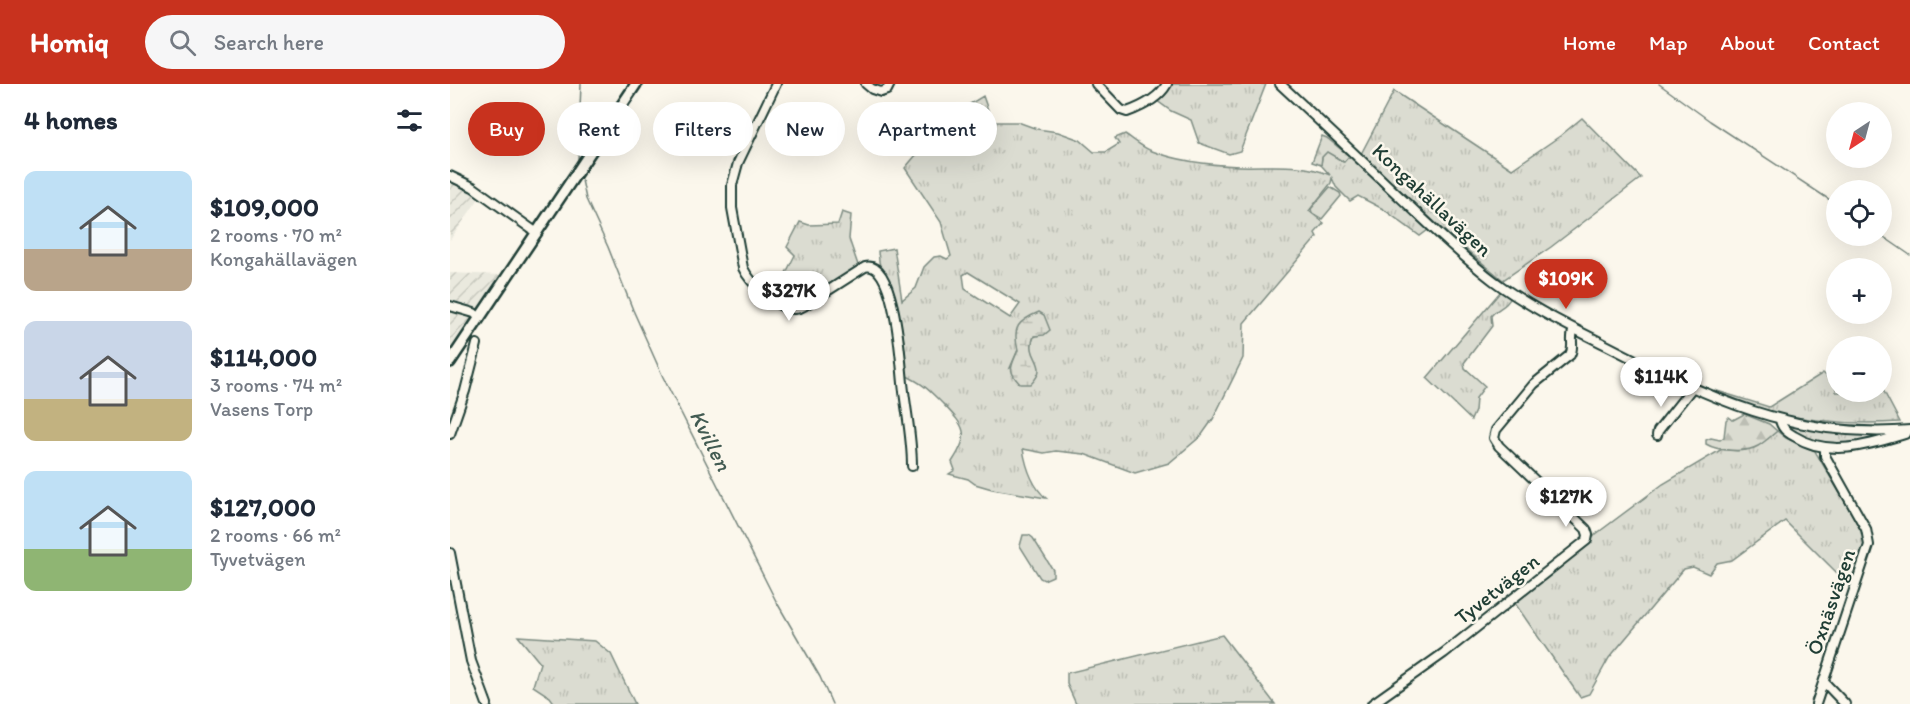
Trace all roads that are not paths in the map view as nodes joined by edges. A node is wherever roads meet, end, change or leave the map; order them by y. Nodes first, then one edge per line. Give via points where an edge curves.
1 (636, 84) edge
2 (776, 84) edge
3 (866, 84) edge
4 (890, 84) edge
5 (1096, 84) edge
6 (1167, 84) edge
7 (1280, 84) edge
8 (450, 176) edge
9 (537, 233) junction
10 (450, 306) edge
11 (480, 318) junction
12 (1574, 329) junction
13 (477, 344) dead end
14 (450, 362) edge
15 (1692, 388) junction
16 (1780, 419) junction
17 (1908, 430) edge
18 (450, 434) edge
19 (1657, 435) dead end
20 (1825, 448) junction
21 (912, 466) dead end
22 (450, 553) edge
23 (1824, 682) junction
24 (487, 704) edge
25 (1372, 704) edge
26 (1816, 704) edge
27 (1845, 704) edge

1 - 9 main road
2 - 21 street via 738,163 732,185 732,208 743,268 759,289 784,308 792,309 807,304 865,267 877,269 884,279 898,329
3 - 4 street via 881,92
5 - 6 street via 1127,112 1159,94
7 - 12 street, Kongahällavägen via 1473,264 1523,300
8 - 9 street via 473,187
9 - 11 main road
10 - 11 street
11 - 14 main road
12 - 15 street, Kongahällavägen
12 - 25 street, Tyvetvägen via 1570,355 1534,384 1496,430 1494,438 1586,529 1587,540 1444,653
13 - 18 street
15 - 16 street, Kongahällavägen
15 - 19 street
16 - 17 street, Kongahällavägen via 1845,430
16 - 20 street via 1785,430
17 - 20 street via 1868,444
20 - 23 street, Öxnäsvägen via 1825,456 1866,529 1869,545
22 - 24 street via 471,661
23 - 26 street, Öxnäsvägen
23 - 27 street

